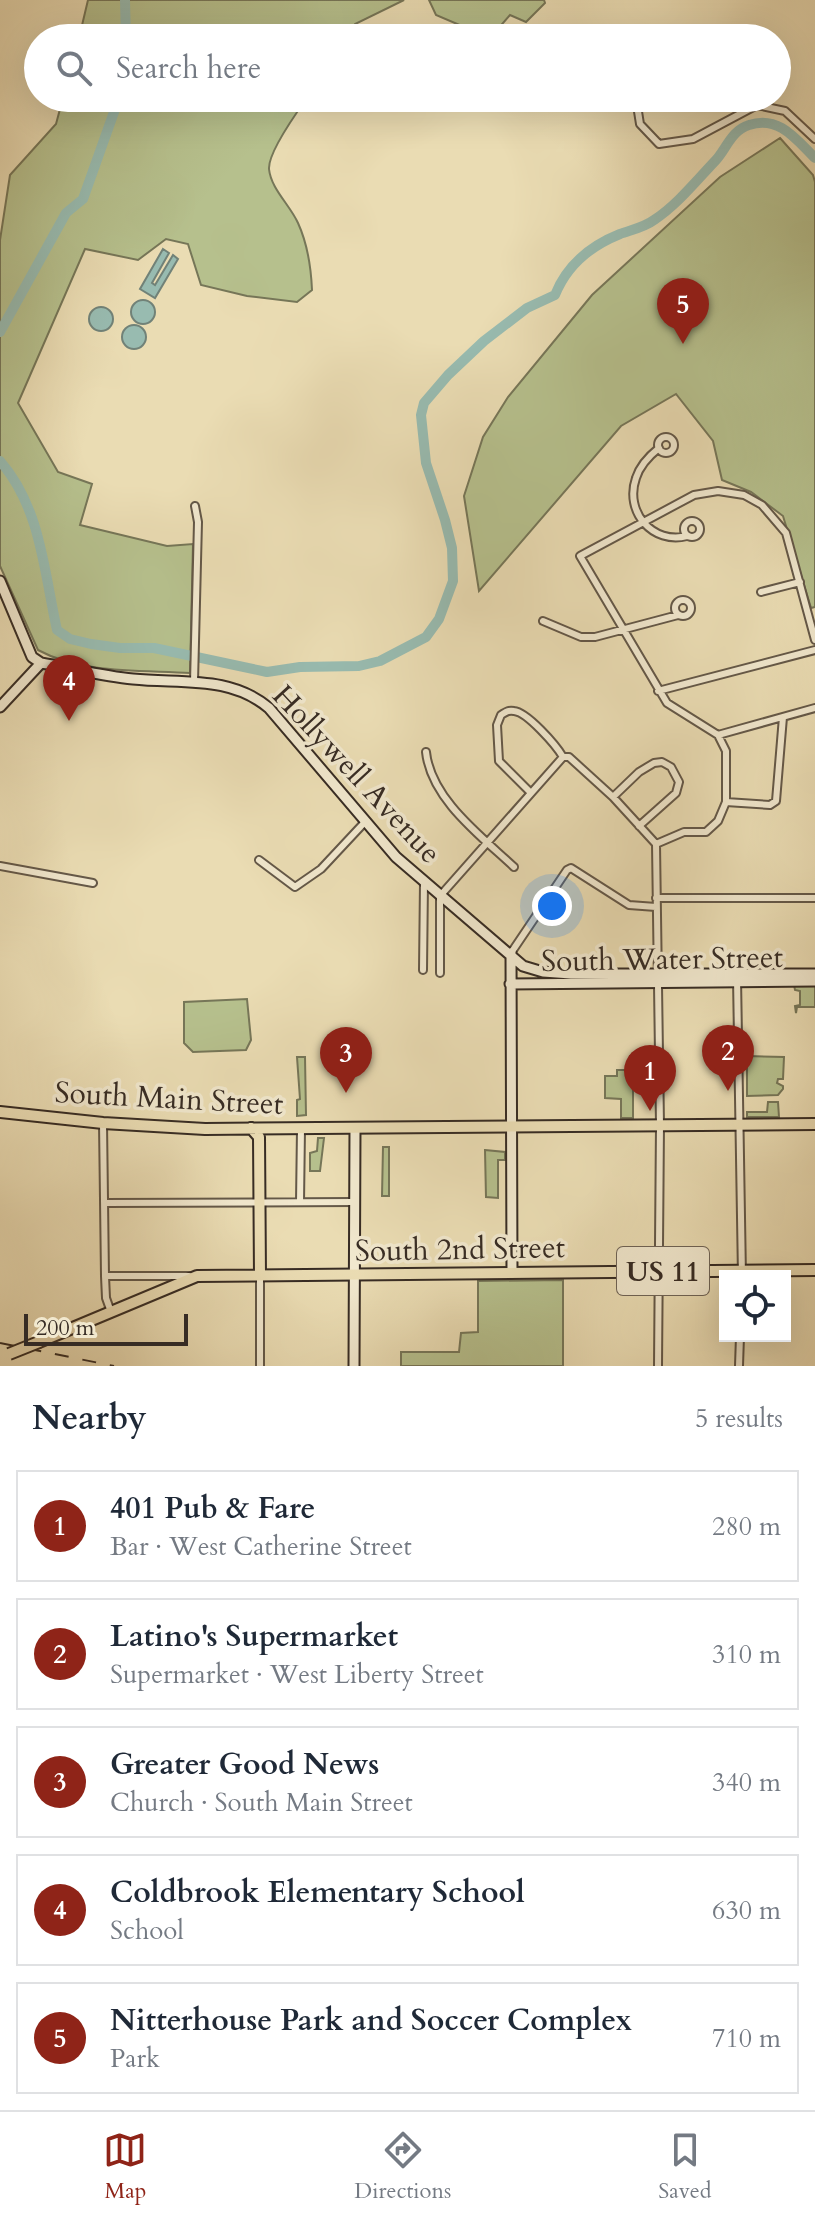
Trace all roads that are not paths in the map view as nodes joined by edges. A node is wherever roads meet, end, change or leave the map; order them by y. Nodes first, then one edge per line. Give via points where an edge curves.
1 (638, 112) edge
2 (744, 112) edge
3 (786, 112) edge
4 (815, 139) edge
5 (659, 448) dead end
6 (195, 506) dead end
7 (643, 522) junction
8 (687, 536) dead end
9 (0, 581) edge
10 (800, 582) junction
11 (761, 592) dead end
12 (678, 615) dead end
13 (543, 621) dead end
14 (623, 630) junction
15 (815, 640) edge
16 (815, 650) edge
17 (41, 663) junction
18 (194, 677) junction
19 (658, 691) junction
20 (0, 707) edge
21 (815, 708) edge
22 (783, 717) junction
23 (718, 735) junction
24 (426, 752) dead end
25 (566, 757) junction
26 (531, 793) junction
27 (613, 797) junction
28 (726, 802) junction
29 (364, 823) junction
30 (639, 826) junction
31 (488, 842) junction
32 (656, 844) junction
33 (259, 860) dead end
34 (0, 866) edge
35 (514, 867) dead end
36 (424, 882) junction
37 (93, 883) dead end
38 (440, 896) junction
39 (656, 898) junction
40 (815, 898) edge
41 (656, 907) junction
42 (511, 953) junction
43 (423, 970) dead end
44 (440, 973) dead end
45 (815, 974) edge
46 (737, 978) junction
47 (657, 979) junction
48 (815, 981) edge
49 (510, 984) junction
50 (0, 1112) edge
51 (103, 1123) junction
52 (815, 1124) edge
53 (660, 1125) junction
54 (740, 1125) junction
55 (511, 1126) junction
56 (301, 1129) junction
57 (355, 1129) junction
58 (258, 1131) junction
59 (259, 1202) junction
60 (300, 1202) junction
61 (354, 1202) junction
62 (105, 1203) junction
63 (742, 1270) edge
64 (815, 1270) edge
65 (659, 1271) junction
66 (791, 1271) edge
67 (719, 1272) edge
68 (512, 1273) junction
69 (353, 1274) junction
70 (260, 1275) junction
71 (105, 1276) junction
72 (197, 1276) junction
73 (111, 1312) junction
74 (740, 1342) edge
75 (4, 1356) edge
76 (260, 1366) edge
77 (354, 1366) edge
78 (658, 1366) edge
79 (739, 1366) edge

1 - 2 street via 640,124 659,144 693,139
3 - 4 street
5 - 7 street via 635,481 635,506
6 - 18 street
7 - 8 street via 672,540
7 - 10 street via 694,495 744,495 762,505 786,533
7 - 14 street via 580,556
9 - 17 street via 32,657
10 - 11 street
10 - 15 street
12 - 14 street
13 - 14 street via 581,637
14 - 19 street
16 - 19 street
17 - 18 street, Hollywell Avenue via 120,678
17 - 20 street
18 - 29 street, Hollywell Avenue via 258,698
19 - 23 street via 667,703
21 - 22 street
22 - 23 street
22 - 28 street via 776,801
23 - 28 street via 726,751
24 - 31 street via 428,770 441,790
25 - 26 street
25 - 26 street via 520,713 501,715 499,761
25 - 27 street
26 - 31 street
27 - 30 street
27 - 30 street via 647,767 662,762 671,767 679,782 676,793
28 - 32 street via 706,832 684,832
29 - 33 street via 321,869 295,887
29 - 36 street, Hollywell Avenue
30 - 32 street
31 - 35 street
31 - 38 street
32 - 39 street
34 - 37 street
36 - 38 street, Hollywell Avenue
36 - 43 street
38 - 42 street, Hollywell Avenue
38 - 44 street
39 - 40 street
39 - 41 street
41 - 42 street via 629,905 571,868
41 - 47 street
42 - 47 street, Hollywell Avenue via 523,966 543,972
42 - 49 street
45 - 46 street, South Water Street
46 - 47 street, South Water Street
46 - 48 street, South Water Street
46 - 54 street
47 - 49 street, South Water Street
47 - 53 street
49 - 55 street
50 - 51 main road, South Main Street
51 - 58 main road, South Main Street
51 - 62 street
52 - 54 main road, South Main Street
53 - 54 main road, South Main Street
53 - 55 main road, South Main Street
53 - 65 street
54 - 63 street
55 - 57 main road, South Main Street
55 - 68 street
56 - 57 main road, South Main Street
56 - 58 main road, South Main Street
56 - 60 street
57 - 61 street
58 - 59 main road
59 - 60 street
59 - 62 street
59 - 70 main road
60 - 61 street
61 - 69 street
62 - 71 street
64 - 66 main road, South 2nd Street / US 11
65 - 67 main road, South 2nd Street / US 11
65 - 68 main road, South 2nd Street / US 11
65 - 78 street
68 - 69 main road, South 2nd Street / US 11
69 - 70 main road, South 2nd Street / US 11
69 - 77 street
70 - 72 main road, South 2nd Street
70 - 76 street
71 - 72 street, South 2nd Street
71 - 73 street
72 - 73 main road
73 - 75 main road, bridge
74 - 79 street

